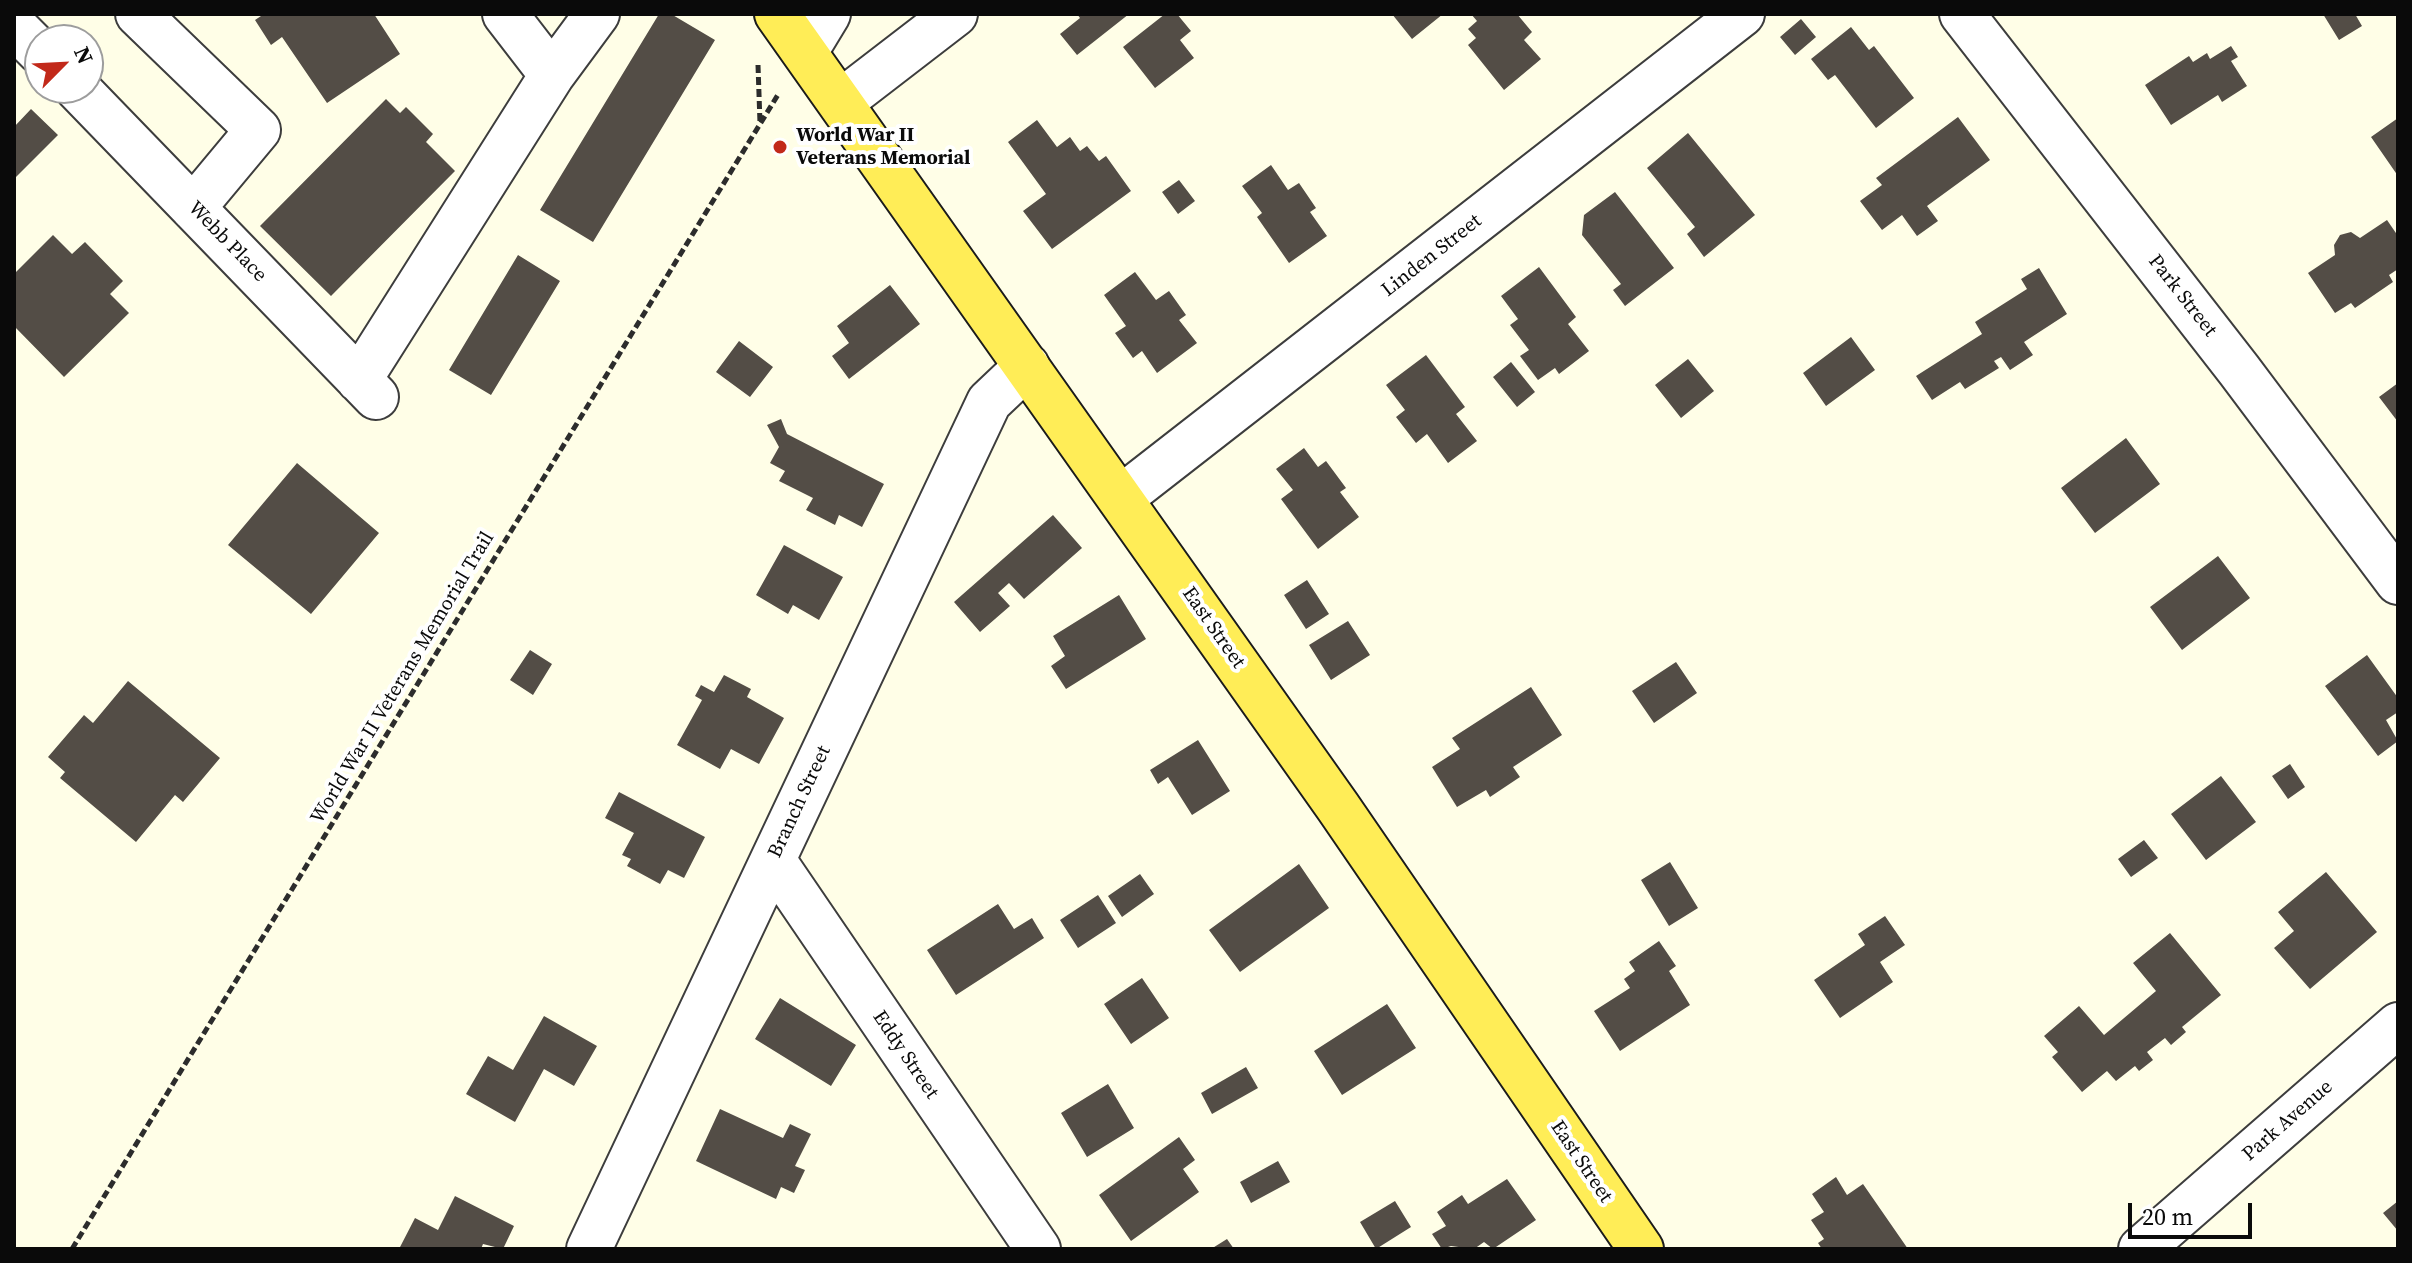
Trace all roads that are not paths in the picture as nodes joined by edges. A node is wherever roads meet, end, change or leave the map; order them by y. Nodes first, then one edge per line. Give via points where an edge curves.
1 (138, 14) edge
2 (505, 14) edge
3 (597, 14) edge
4 (777, 14) edge
5 (828, 14) edge
6 (955, 14) edge
7 (1742, 14) edge
8 (1962, 14) edge
9 (794, 70) junction
10 (552, 75) junction
11 (842, 101) junction
12 (92, 104) edge
13 (193, 208) junction
14 (1027, 366) junction
15 (1122, 497) junction
16 (2398, 582) edge
17 (773, 860) junction
18 (2398, 1025) edge
19 (589, 1249) edge
20 (1038, 1249) edge
21 (1641, 1249) edge
22 (2141, 1249) edge

1 - 13 street via 258,130
2 - 10 street
3 - 10 street
4 - 9 main road, East Street
5 - 9 street
6 - 11 street
7 - 15 street, Linden Street
8 - 16 street, Park Street
9 - 11 main road, East Street
10 - 13 street, Webb Place via 368,388
11 - 14 main road, East Street
12 - 13 street, Webb Place
14 - 15 main road, East Street
14 - 17 street, Branch Street via 989,402
15 - 21 main road, East Street
17 - 19 street, Branch Street
17 - 20 street, Eddy Street
18 - 22 street, Park Avenue

